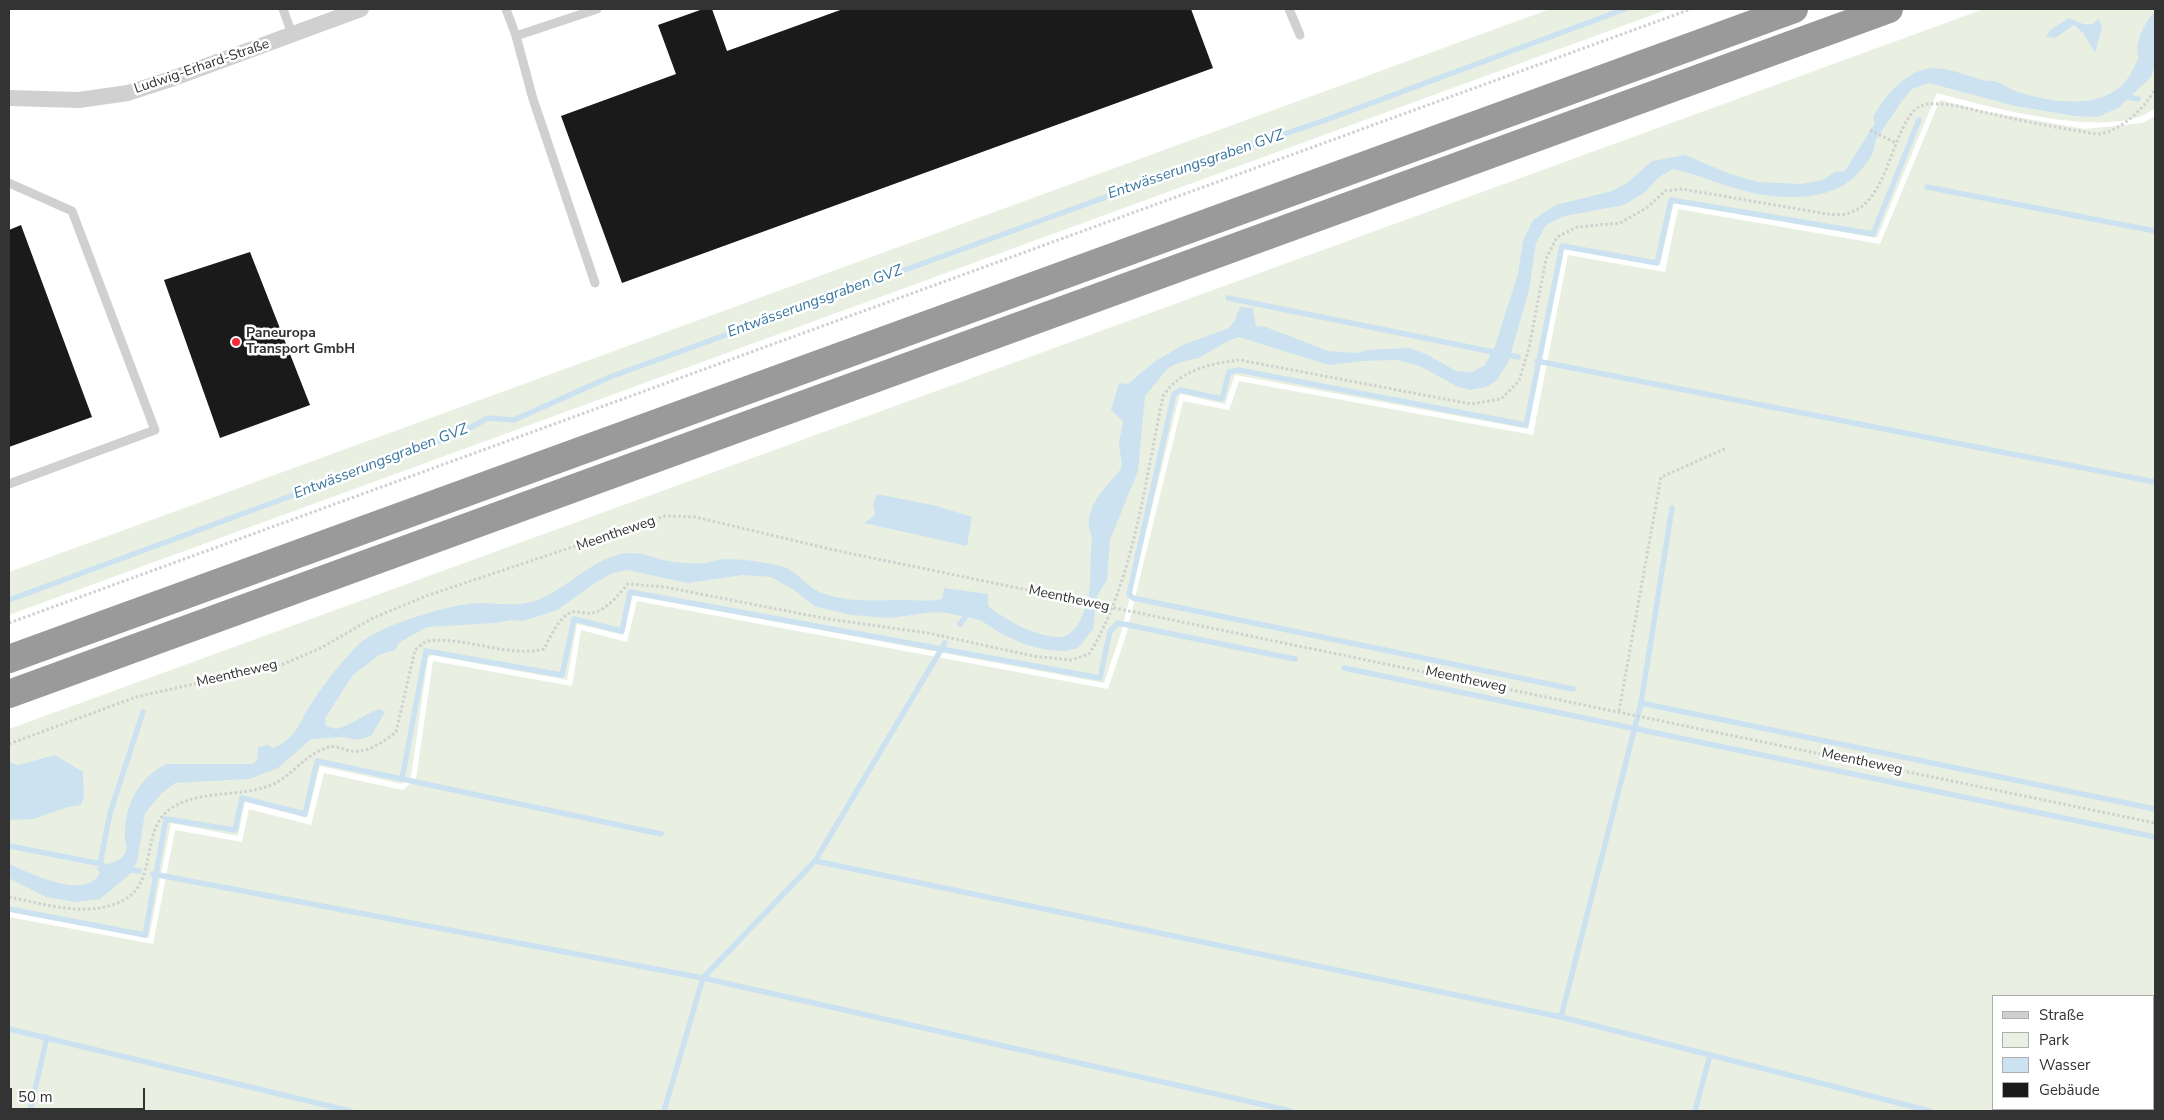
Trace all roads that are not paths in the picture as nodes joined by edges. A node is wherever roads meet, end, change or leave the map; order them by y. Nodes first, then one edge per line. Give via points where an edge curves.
1 (283, 9) edge
2 (361, 9) edge
3 (506, 9) edge
4 (597, 9) edge
5 (1289, 9) edge
6 (1794, 9) edge
7 (1889, 9) edge
8 (292, 34) junction
9 (1300, 35) dead end
10 (516, 36) junction
11 (9, 98) edge
12 (9, 183) edge
13 (595, 283) dead end
14 (9, 484) edge
15 (9, 659) edge
16 (9, 694) edge

1 - 8 lane
2 - 8 street, Ludwig-Erhard-Straße
3 - 10 lane
4 - 10 lane
5 - 9 lane
6 - 15 highway
7 - 16 highway
8 - 11 street, Ludwig-Erhard-Straße via 128,93 79,100
10 - 13 lane via 533,99
12 - 14 lane via 72,211 155,430

